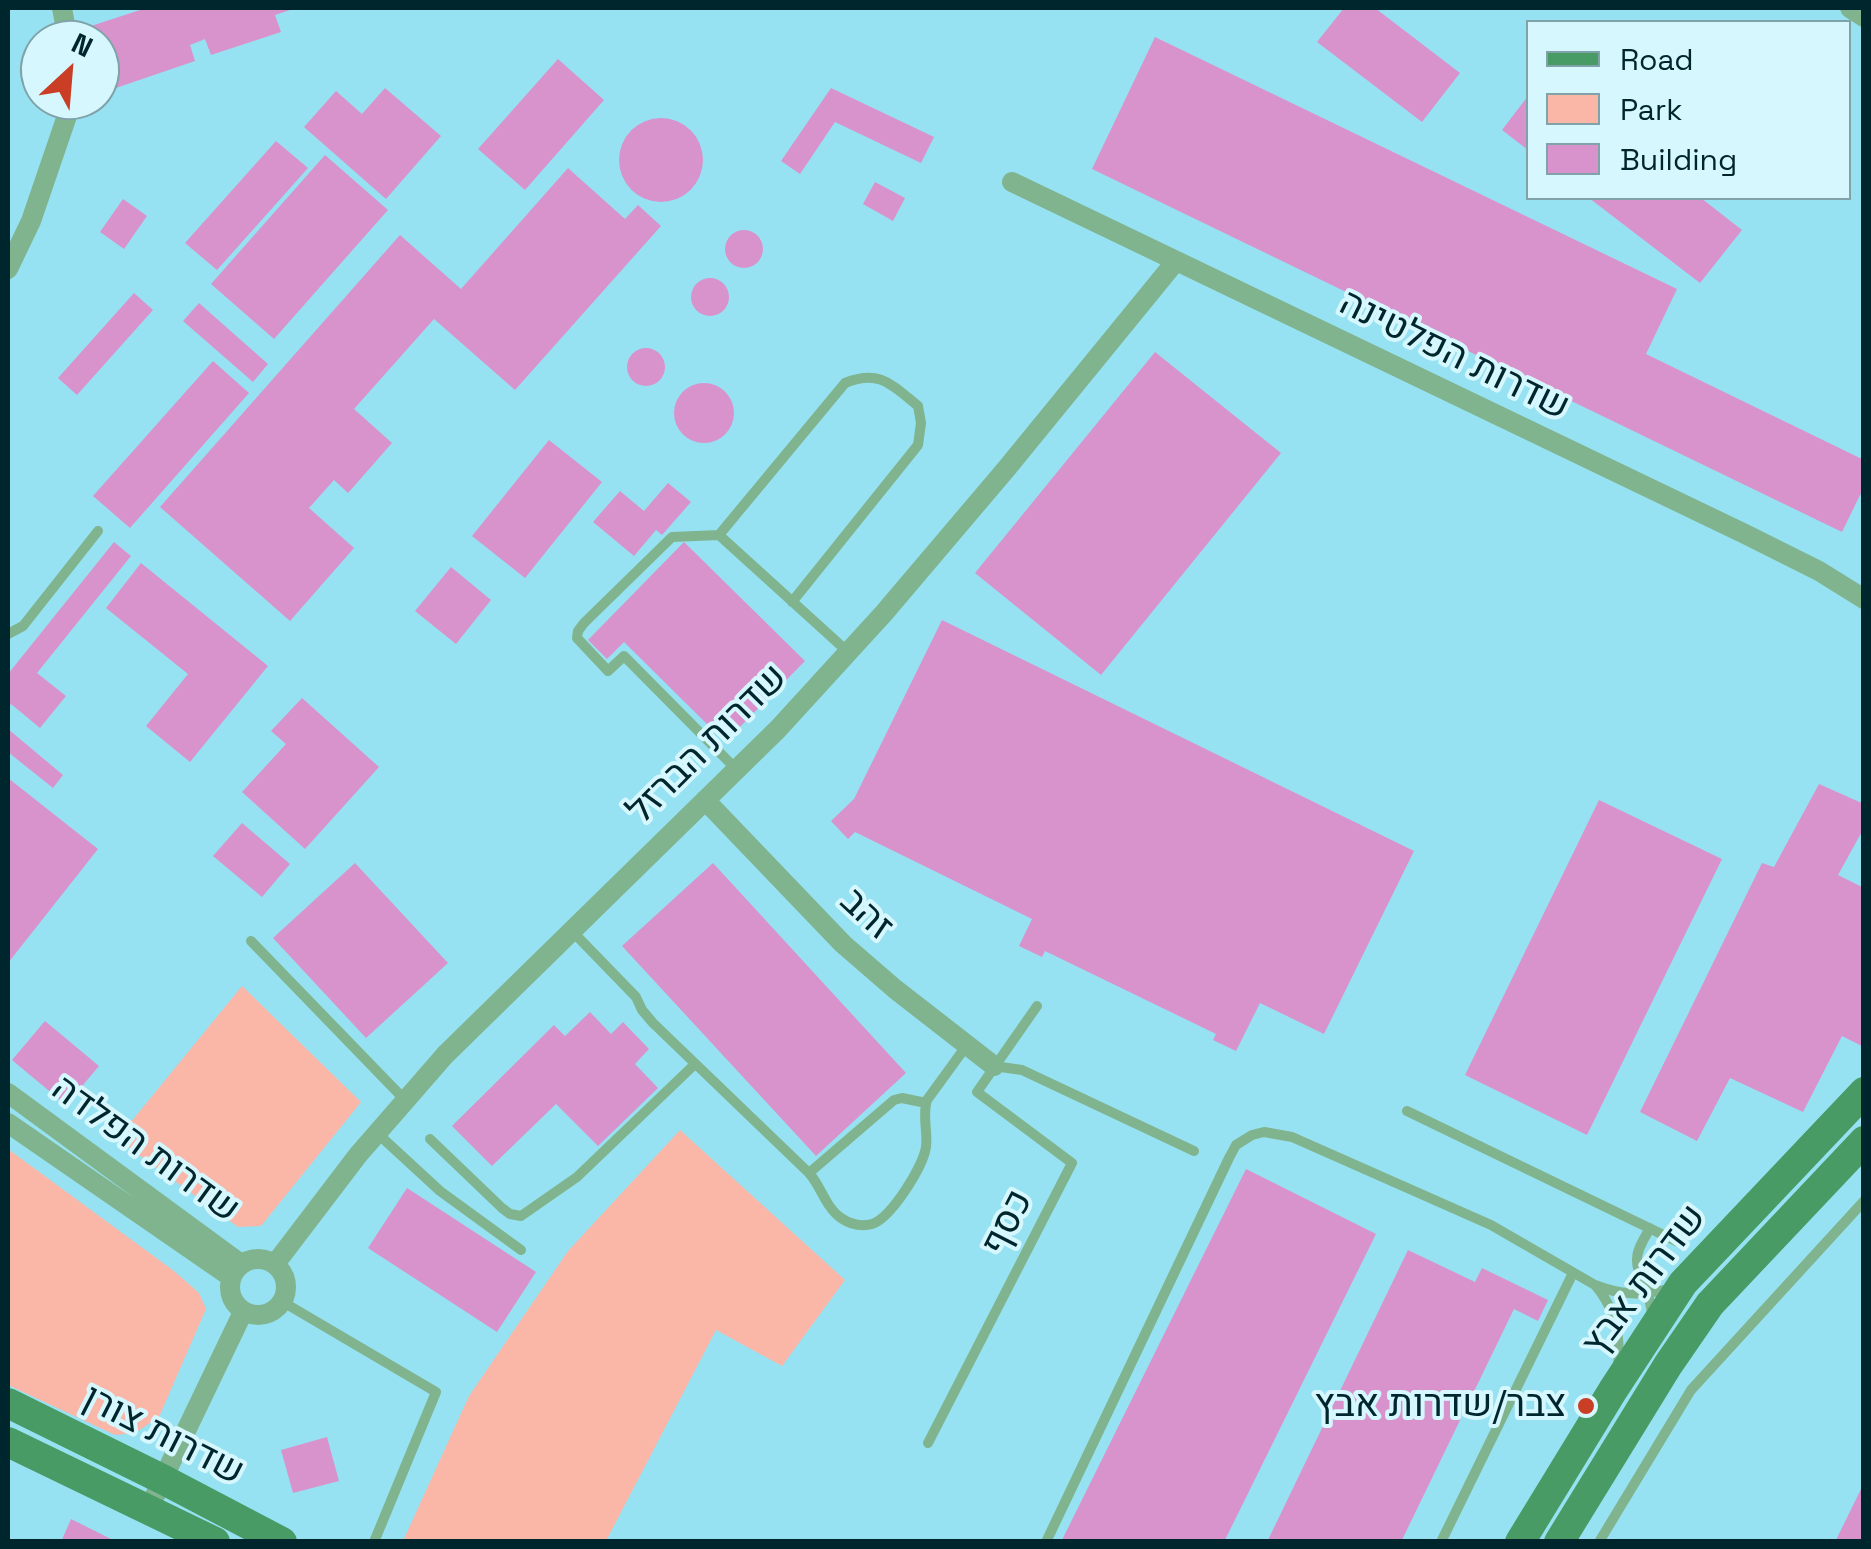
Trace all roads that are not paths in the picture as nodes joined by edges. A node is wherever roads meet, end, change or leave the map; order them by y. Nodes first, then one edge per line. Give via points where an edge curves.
1 (1850, 8) edge
2 (1864, 17) edge
3 (66, 120) edge
4 (1012, 182) dead end
5 (1176, 261) junction
6 (8, 269) edge
7 (98, 531) dead end
8 (719, 535) junction
9 (1864, 600) edge
10 (792, 602) junction
11 (8, 634) edge
12 (848, 652) junction
13 (736, 769) junction
14 (705, 800) junction
15 (572, 930) junction
16 (251, 940) dead end
17 (1037, 1006) dead end
18 (967, 1046) junction
19 (695, 1064) junction
20 (994, 1066) junction
21 (8, 1079) edge
22 (1864, 1092) edge
23 (8, 1093) edge
24 (404, 1099) junction
25 (926, 1104) junction
26 (1406, 1111) dead end
27 (8, 1123) edge
28 (376, 1132) junction
29 (430, 1138) dead end
30 (1864, 1141) edge
31 (1194, 1152) dead end
32 (809, 1173) junction
33 (1864, 1201) edge
34 (1650, 1228) junction
35 (1678, 1242) dead end
36 (521, 1250) dead end
37 (276, 1264) junction
38 (236, 1270) junction
39 (1573, 1274) junction
40 (1640, 1274) junction
41 (1595, 1285) junction
42 (1676, 1286) junction
43 (1649, 1294) junction
44 (283, 1302) junction
45 (243, 1312) junction
46 (1648, 1335) junction
47 (1613, 1390) junction
48 (8, 1403) edge
49 (8, 1442) edge
50 (928, 1443) dead end
51 (164, 1480) junction
52 (149, 1508) junction
53 (216, 1542) edge
54 (282, 1542) edge
55 (374, 1542) edge
56 (1046, 1542) edge
57 (1440, 1542) edge
58 (1520, 1542) edge
59 (1559, 1542) edge
60 (1599, 1542) edge

1 - 2 street
3 - 6 street
4 - 5 street, שדרות הפלטינה
5 - 9 street, שדרות הפלטינה via 1789,556
5 - 12 street, שדרות הברזל
7 - 11 lane via 23,626
8 - 10 lane
8 - 10 lane via 845,384 862,376 887,381 918,406 918,445
8 - 13 lane via 672,537 584,623 577,638 608,670 624,656
10 - 12 lane
12 - 13 street, שדרות הברזל
13 - 14 street, שדרות הברזל
14 - 15 street, שדרות הברזל
14 - 18 street, זהב via 843,944
15 - 19 lane
15 - 24 street, שדרות הברזל
16 - 24 lane
17 - 20 lane
18 - 20 street, זהב
18 - 25 lane
19 - 29 lane via 578,1177 520,1216 502,1208
19 - 32 lane
20 - 31 lane via 1022,1070
20 - 50 lane, כסף via 976,1092 1072,1163
21 - 23 street
22 - 42 street, שדרות אבץ
23 - 38 street, שדרות הפלדה
24 - 28 street, שדרות הברזל
25 - 32 lane via 894,1100
25 - 32 lane via 923,1156 878,1221 857,1225 843,1219
26 - 34 lane
27 - 38 street, שדרות הפלדה
28 - 36 lane via 440,1191
28 - 37 street, שדרות הברזל
30 - 59 street, שדרות אבץ via 1710,1304
33 - 60 lane via 1691,1390
34 - 35 lane
34 - 40 lane via 1637,1256
37 - 38 street via 258,1258
37 - 44 street via 285,1278
38 - 45 street via 231,1296
39 - 41 lane
39 - 56 lane via 1491,1225 1313,1145 1264,1132 1242,1139
39 - 57 lane
40 - 42 lane via 1652,1286
40 - 43 lane
41 - 43 lane
41 - 47 lane via 1620,1339
42 - 43 lane
42 - 46 street, שדרות אבץ
43 - 46 lane
44 - 45 street via 269,1314
44 - 55 lane via 436,1392
45 - 51 street
46 - 47 street, שדרות אבץ
47 - 58 street, שדרות אבץ
48 - 51 street, שדרות צורן
49 - 52 street, שדרות צורן
51 - 52 street
51 - 54 street, שדרות צורן
52 - 53 street, שדרות צורן

